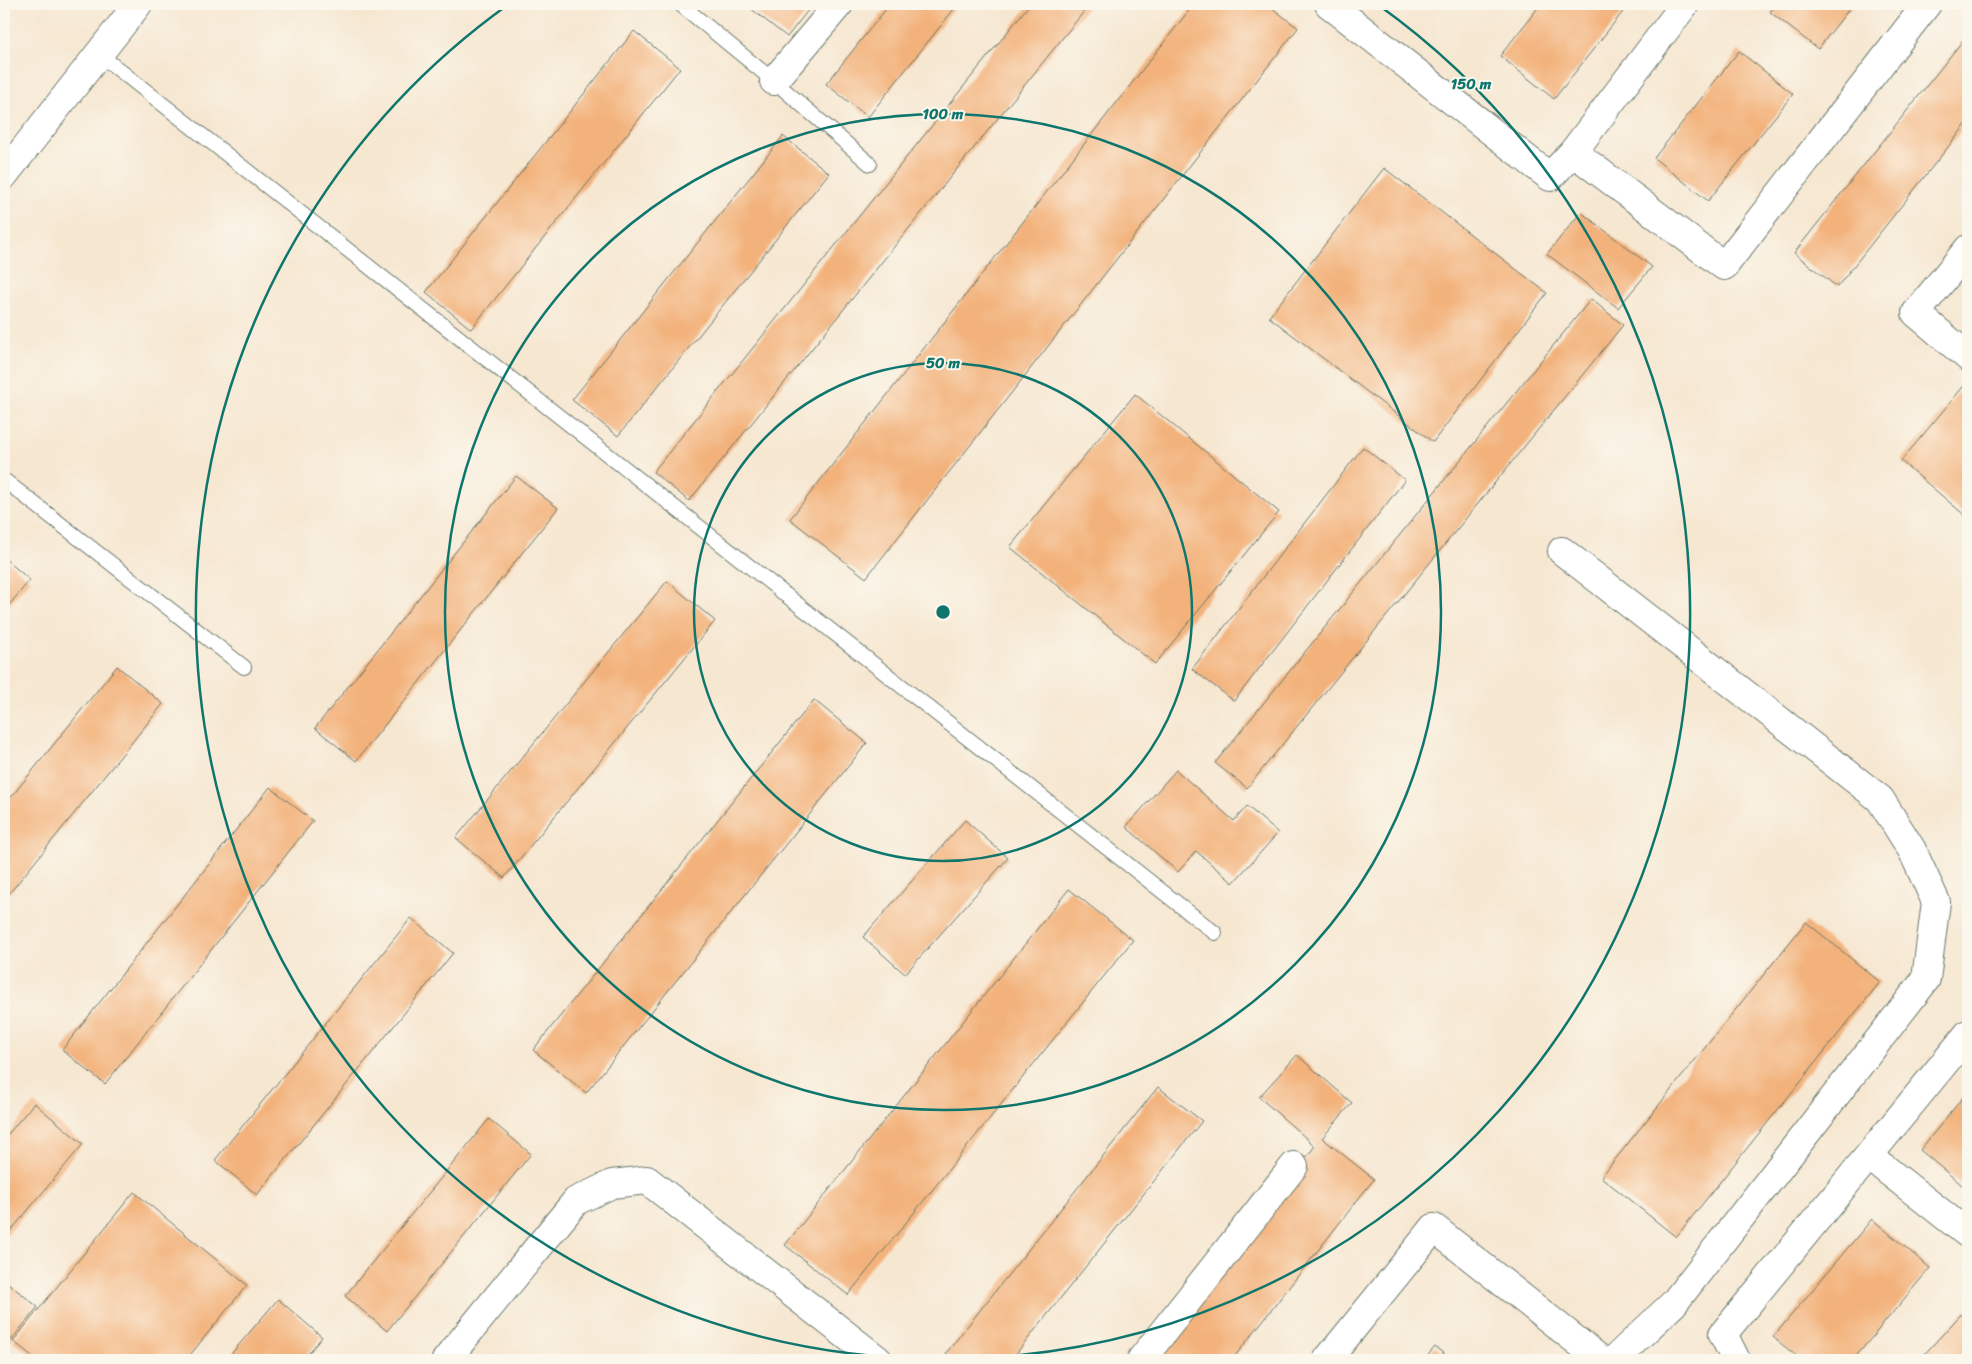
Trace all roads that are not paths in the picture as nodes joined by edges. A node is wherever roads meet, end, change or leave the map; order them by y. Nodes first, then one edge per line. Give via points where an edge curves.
1 (138, 4) edge
2 (680, 4) edge
3 (839, 4) edge
4 (1329, 4) edge
5 (1685, 4) edge
6 (1927, 4) edge
7 (99, 54) junction
8 (774, 81) junction
9 (1573, 152) junction
10 (870, 164) dead end
11 (4, 174) edge
12 (1968, 249) edge
13 (1968, 357) edge
14 (4, 480) edge
15 (1562, 551) dead end
16 (244, 667) dead end
17 (1215, 934) dead end
18 (1968, 1034) edge
19 (1869, 1156) junction
20 (1294, 1166) dead end
21 (1968, 1234) edge
22 (446, 1360) edge
23 (878, 1360) edge
24 (1141, 1360) edge
25 (1327, 1360) edge
26 (1601, 1360) edge
27 (1614, 1360) edge
28 (1736, 1360) edge

1 - 7 street
2 - 8 lane
3 - 8 street
4 - 9 street via 1550,176
5 - 9 street
6 - 9 street via 1724,266
7 - 11 street
7 - 17 lane
8 - 10 lane
12 - 13 street via 1916,313
14 - 16 lane
15 - 27 street via 1880,799 1912,850 1936,902 1926,979 1674,1303
18 - 19 street
19 - 21 street
19 - 28 street via 1724,1334
20 - 24 street
22 - 23 street via 576,1201 612,1184 647,1180
25 - 26 street via 1434,1228

